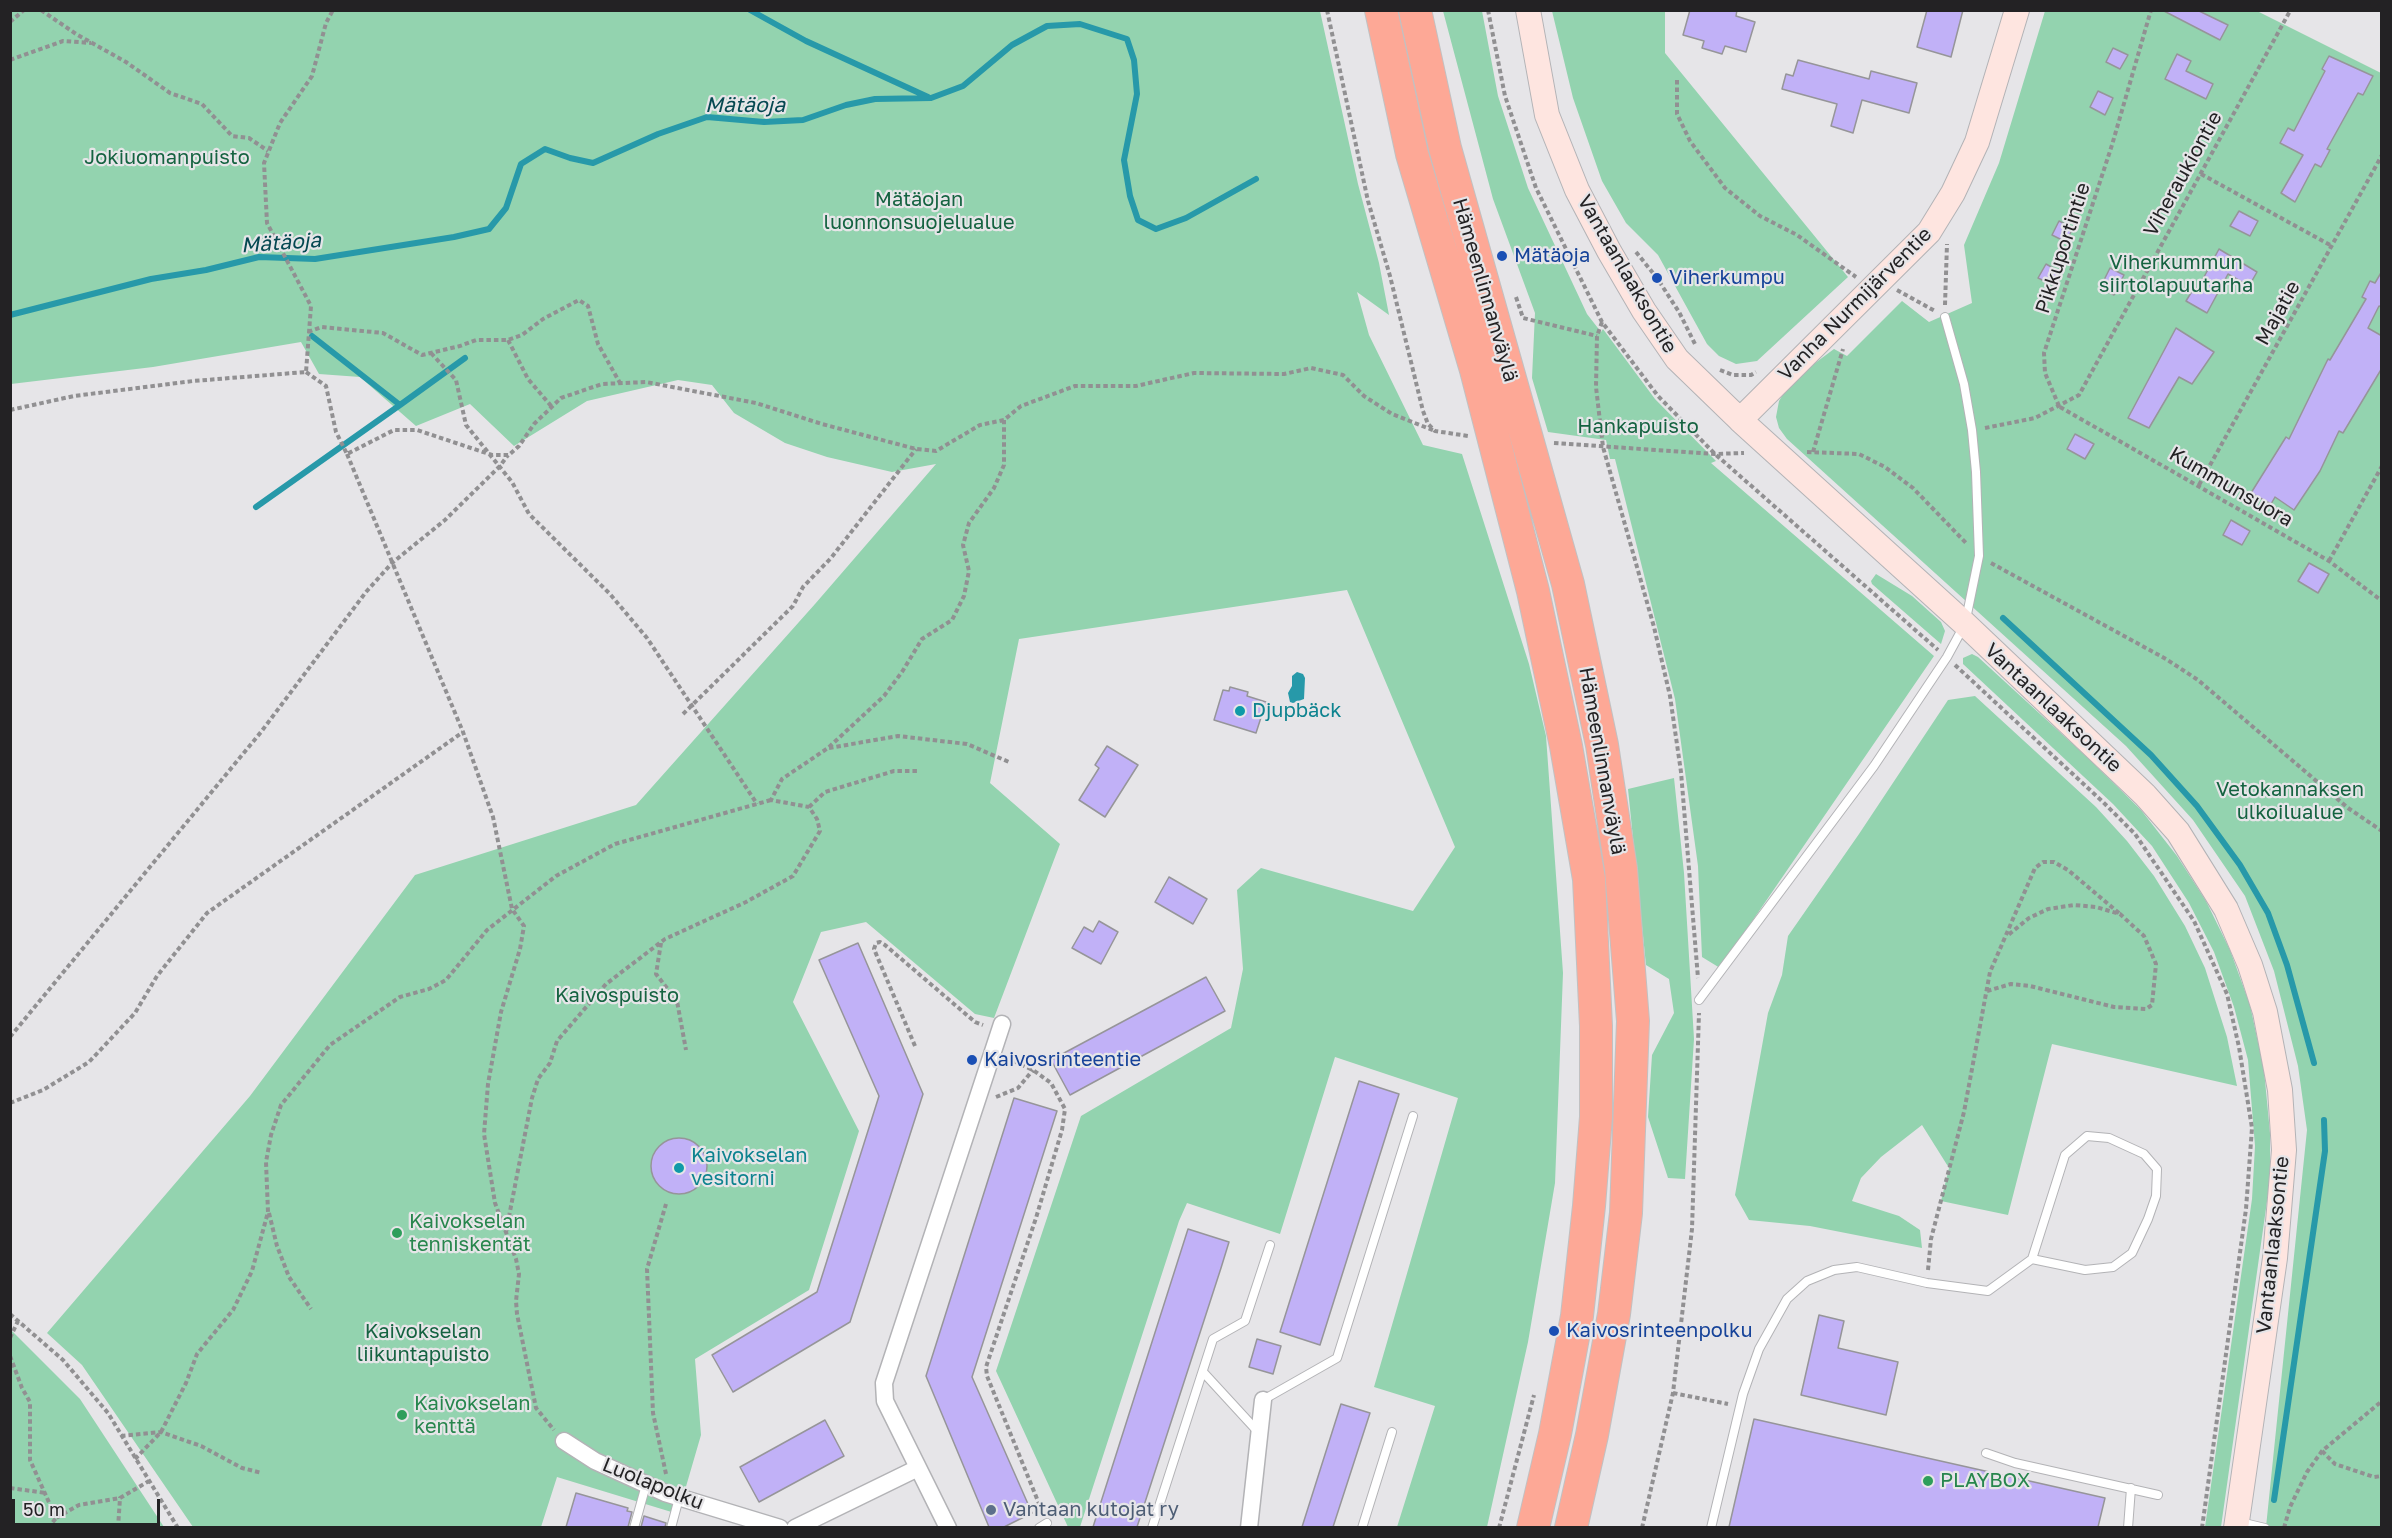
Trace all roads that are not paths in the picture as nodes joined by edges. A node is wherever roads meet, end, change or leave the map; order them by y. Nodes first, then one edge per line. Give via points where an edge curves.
1 (1381, 10) edge
2 (1415, 10) edge
3 (1528, 10) edge
4 (2017, 10) edge
5 (1945, 317) road end
6 (1740, 420) junction
7 (1965, 624) junction
8 (1699, 1000) road end
9 (1002, 1024) dead end
10 (1413, 1116) dead end
11 (1270, 1245) dead end
12 (2032, 1259) junction
13 (1203, 1372) junction
14 (1263, 1400) joint
15 (1392, 1432) dead end
16 (1260, 1434) junction
17 (564, 1442) road end
18 (1986, 1453) dead end
19 (918, 1468) junction
20 (646, 1485) junction
21 (2131, 1488) junction
22 (672, 1495) junction
23 (2158, 1495) dead end
24 (2236, 1524) edge
25 (634, 1527) edge
26 (671, 1527) edge
27 (780, 1527) edge
28 (795, 1527) edge
29 (948, 1527) edge
30 (1152, 1527) edge
31 (1249, 1527) edge
32 (1362, 1527) edge
33 (1533, 1527) edge
34 (1571, 1527) edge
35 (1712, 1527) edge
36 (2128, 1527) edge
37 (2265, 1527) edge

1 - 33 highway, Hämeenlinnanväylä via 1412,154 1476,370 1533,591 1589,879 1596,1026 1596,1117 1589,1206 1577,1316
2 - 34 highway, Hämeenlinnanväylä via 1445,148 1568,584 1602,745 1621,870 1633,1021 1626,1213 1614,1314
3 - 6 main road, Vantaanlaaksontie via 1548,115 1577,190 1598,231 1677,359
4 - 6 main road, Vanha Nurmijärventie via 1977,142 1929,232
5 - 7 lane via 1972,430 1979,556
6 - 7 main road, Vantaanlaaksontie
7 - 8 lane via 1874,766
7 - 24 main road, Vantaanlaaksontie via 2145,795 2178,832 2226,909 2262,1003 2275,1055 2284,1150 2275,1258
9 - 19 street via 884,1383 885,1401
10 - 14 lane via 1337,1358
11 - 13 lane via 1245,1321 1214,1339
12 - 12 lane via 2085,1270 2113,1267 2132,1253 2148,1219 2157,1196 2157,1169 2144,1154 2109,1138 2087,1137 2065,1155
12 - 35 lane via 1988,1291 1927,1283 1857,1267 1834,1270 1807,1281 1787,1299 1759,1350 1740,1408
13 - 16 lane
13 - 30 lane
14 - 16 street
15 - 32 lane
16 - 31 street
17 - 20 street, Luolapolku
18 - 21 lane
19 - 28 street
19 - 29 street
20 - 22 street, Luolapolku
20 - 25 lane
21 - 23 lane
21 - 36 lane
22 - 26 lane
22 - 27 street, Luolapolku
24 - 37 lane

